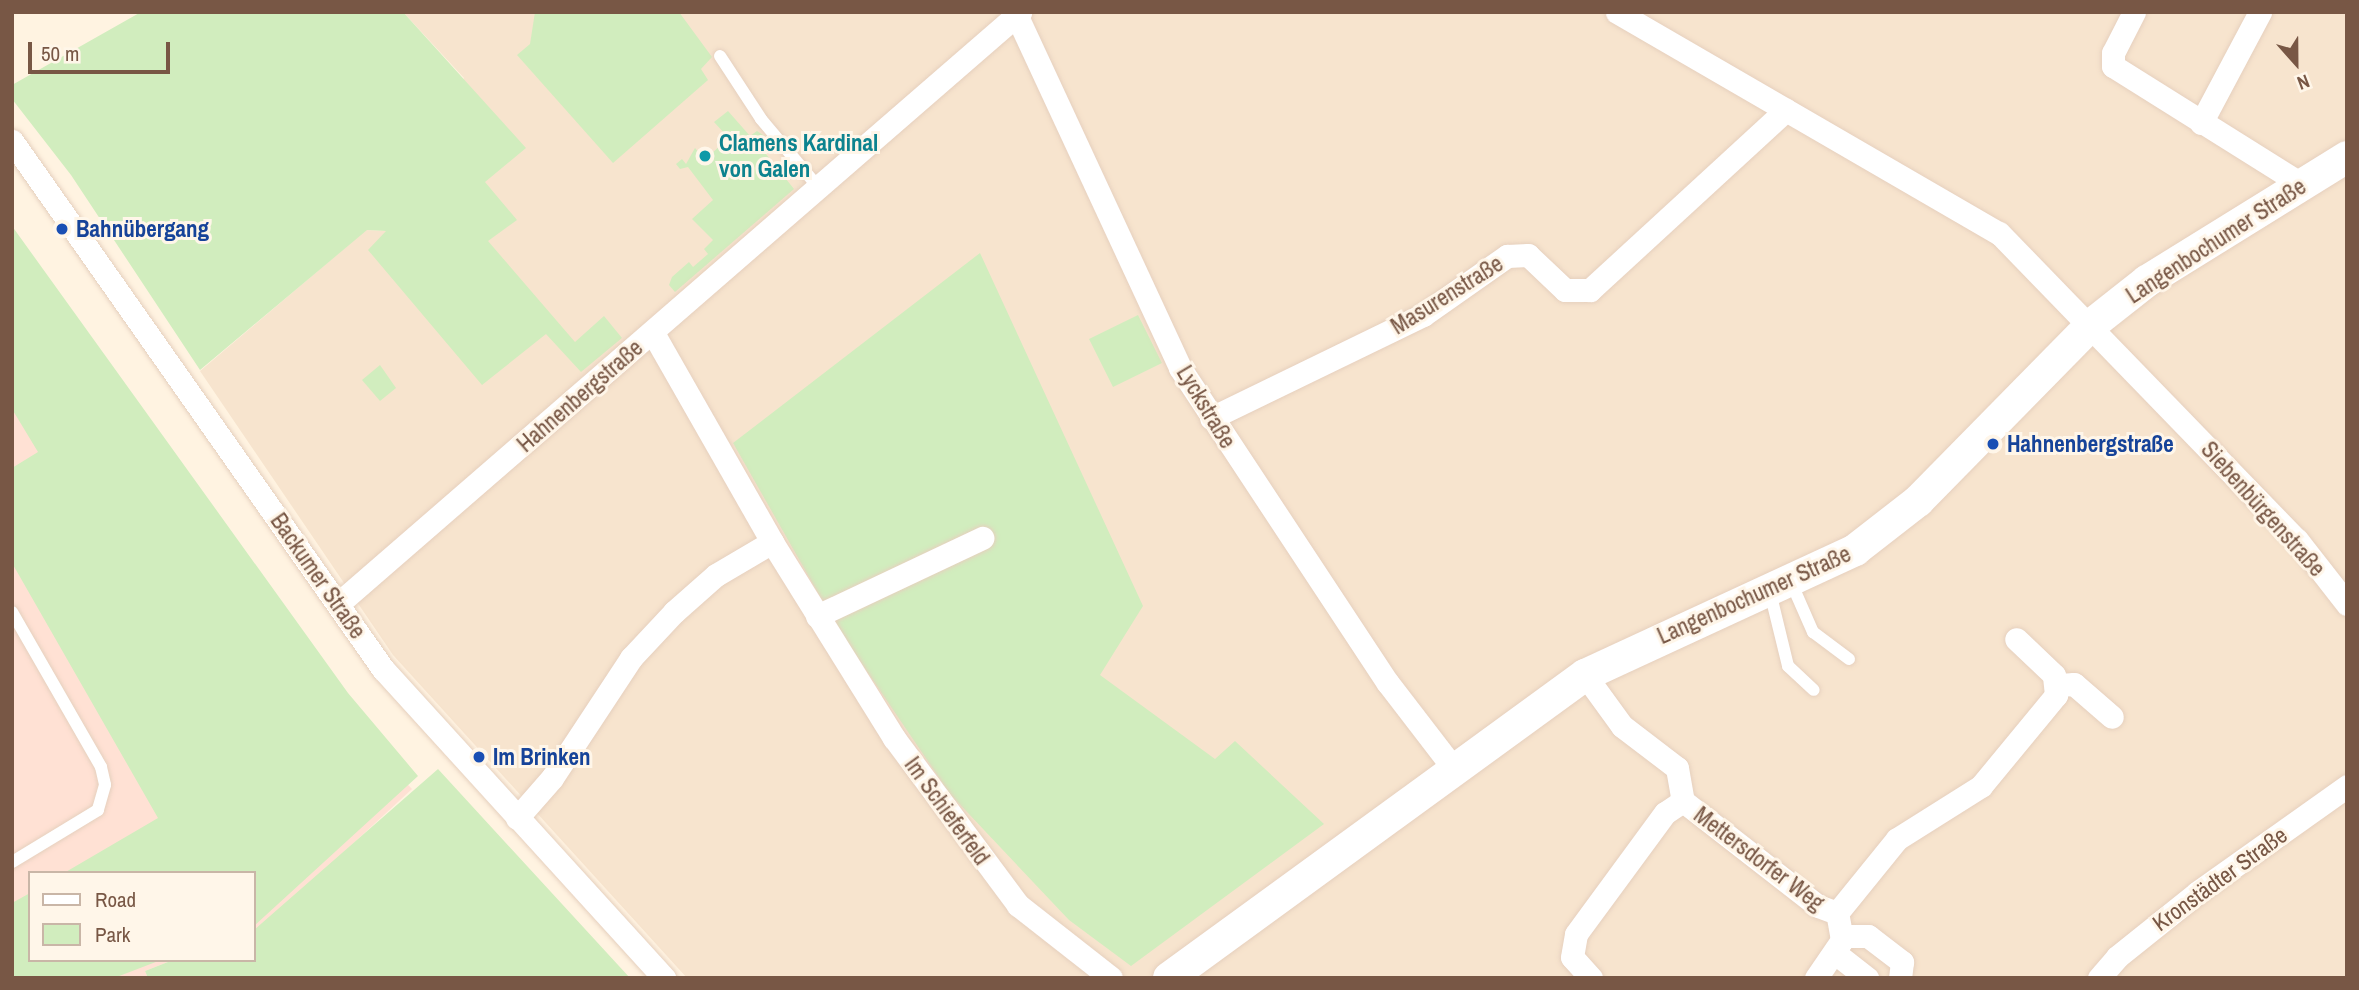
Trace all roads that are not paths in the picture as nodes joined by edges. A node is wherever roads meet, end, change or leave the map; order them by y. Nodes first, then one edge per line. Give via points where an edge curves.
1 (1617, 12) edge
2 (2134, 12) edge
3 (2260, 12) edge
4 (1016, 13) edge
5 (720, 56) dead end
6 (1786, 110) junction
7 (2201, 123) junction
8 (12, 141) edge
9 (2347, 157) edge
10 (2303, 185) junction
11 (819, 188) junction
12 (2090, 326) junction
13 (653, 333) junction
14 (1211, 418) junction
15 (982, 538) dead end
16 (772, 542) junction
17 (1780, 587) junction
18 (338, 603) junction
19 (2347, 604) edge
20 (12, 612) edge
21 (817, 616) junction
22 (2016, 639) dead end
23 (1849, 659) dead end
24 (1585, 675) junction
25 (2059, 685) junction
26 (1814, 690) dead end
27 (2112, 717) dead end
28 (1454, 769) junction
29 (2347, 786) edge
30 (1683, 801) junction
31 (517, 818) junction
32 (12, 862) edge
33 (1837, 913) junction
34 (1839, 944) junction
35 (664, 978) edge
36 (1111, 978) edge
37 (1170, 978) edge
38 (1591, 978) edge
39 (1816, 978) edge
40 (1867, 978) edge
41 (1900, 978) edge
42 (2099, 978) edge

1 - 6 street
2 - 7 street via 2113,53 2113,66
3 - 7 street
4 - 11 street, Hahnenbergstraße
4 - 14 street, Lyckstraße via 1181,368
5 - 11 lane via 761,119
6 - 12 street via 1999,233
6 - 14 street, Masurenstraße via 1590,290 1565,290 1528,255 1507,256 1423,315
7 - 10 street
8 - 18 street, Backumer Straße
9 - 10 street, Langenbochumer Straße
10 - 12 street, Langenbochumer Straße via 2147,281
11 - 13 street, Hahnenbergstraße
12 - 17 street, Langenbochumer Straße via 1989,431 1888,526 1855,550
12 - 19 street, Siebenbürgenstraße via 2297,540
13 - 16 street, Im Schieferfeld
13 - 18 street, Hahnenbergstraße
14 - 28 street, Lyckstraße via 1388,683
15 - 21 street
16 - 21 street, Im Schieferfeld
16 - 31 street via 716,575 631,658 552,778
17 - 23 lane via 1813,632
17 - 24 street, Langenbochumer Straße
17 - 26 lane via 1788,666
18 - 31 street, Backumer Straße via 383,669
20 - 32 lane via 101,767 105,785 99,810
21 - 36 street, Im Schieferfeld via 894,738 1018,905
22 - 25 street
24 - 28 street, Langenbochumer Straße
24 - 30 street, Mettersdorfer Weg via 1622,726 1677,768
25 - 27 street via 2071,682
25 - 33 street via 2054,699 1981,786 1903,833
28 - 37 street, Langenbochumer Straße
29 - 42 street, Kronstädter Straße via 2198,892 2117,957
30 - 33 street, Mettersdorfer Weg via 1818,906
30 - 38 street, Mettersdorfer Weg via 1665,813 1576,934 1572,957
31 - 35 street, Backumer Straße
33 - 34 street
34 - 39 street
34 - 40 street
34 - 41 street via 1868,936 1902,962

